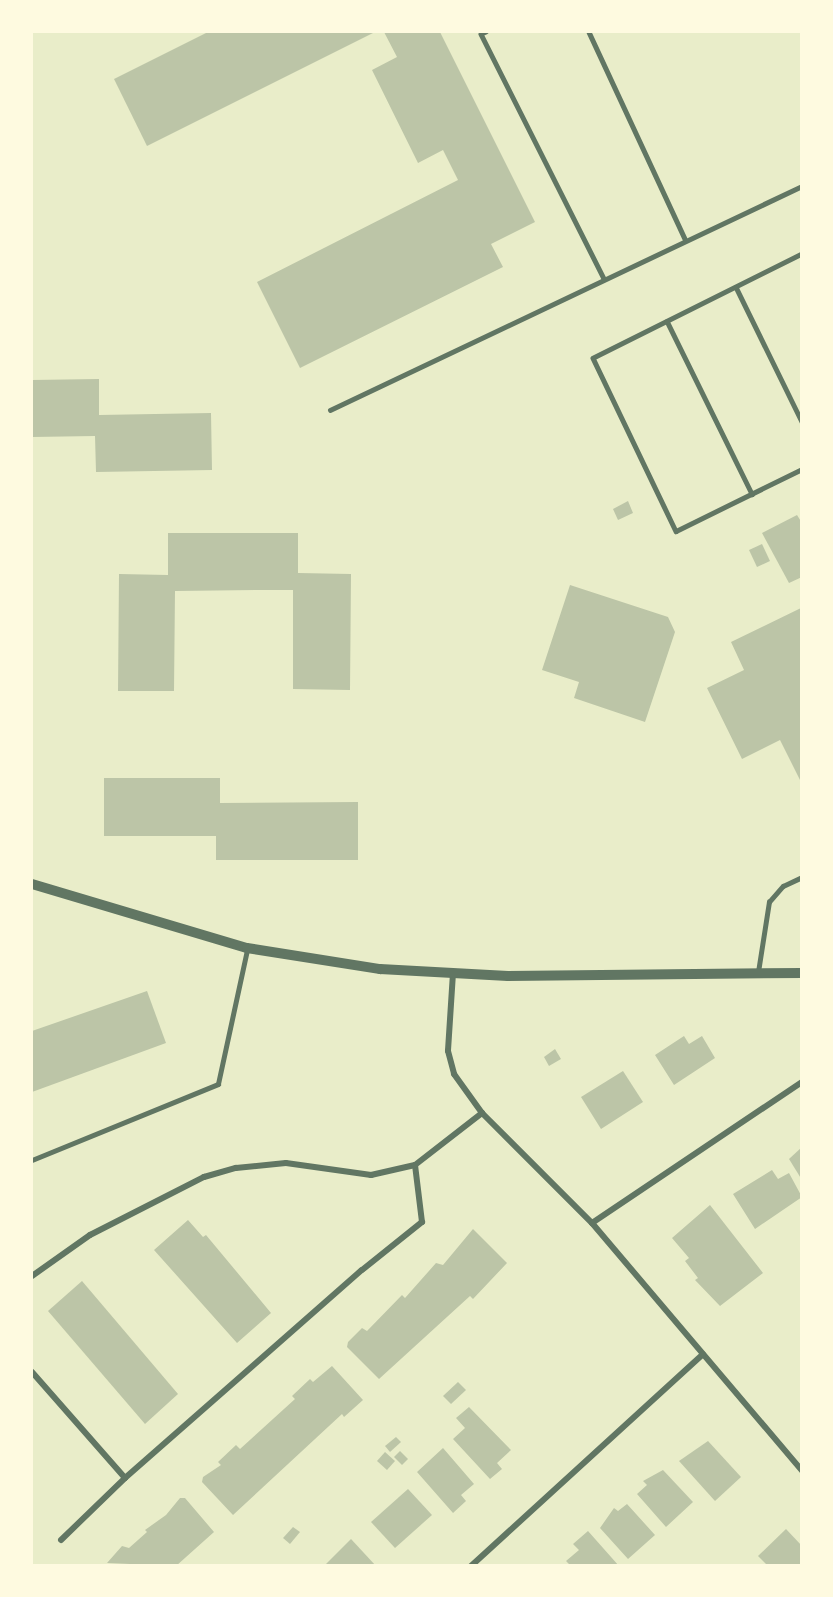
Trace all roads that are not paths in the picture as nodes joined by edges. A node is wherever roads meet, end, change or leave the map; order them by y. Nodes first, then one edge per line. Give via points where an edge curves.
1 (486, 32) edge
2 (589, 32) edge
3 (801, 186) edge
4 (684, 239) junction
5 (801, 254) edge
6 (604, 279) junction
7 (736, 287) junction
8 (668, 321) junction
9 (330, 410) dead end
10 (801, 422) edge
11 (801, 469) edge
12 (752, 494) junction
13 (801, 877) edge
14 (32, 884) edge
15 (247, 948) junction
16 (453, 973) junction
17 (801, 973) edge
18 (757, 975) junction
19 (801, 1082) edge
20 (482, 1113) junction
21 (32, 1160) edge
22 (415, 1165) junction
23 (592, 1223) junction
24 (32, 1276) edge
25 (703, 1354) junction
26 (32, 1372) edge
27 (801, 1471) edge
28 (125, 1478) junction
29 (61, 1540) dead end
30 (471, 1566) edge

1 - 6 lane via 481,34
2 - 4 lane
3 - 4 lane
4 - 6 lane
5 - 7 lane
6 - 9 lane
7 - 8 lane
7 - 10 lane
8 - 12 lane
8 - 12 lane via 593,358 676,531
11 - 12 lane
13 - 18 lane via 783,886 769,902
14 - 15 street
15 - 16 street via 380,969
15 - 21 lane via 218,1084
16 - 18 street
16 - 20 street via 448,1051 454,1074
17 - 18 street
19 - 23 street
20 - 22 street
20 - 23 street
22 - 24 street via 371,1175 286,1162 225,1171 140,1207
22 - 28 street via 422,1222
23 - 25 street
25 - 27 street
25 - 30 street
26 - 28 street
28 - 29 street

